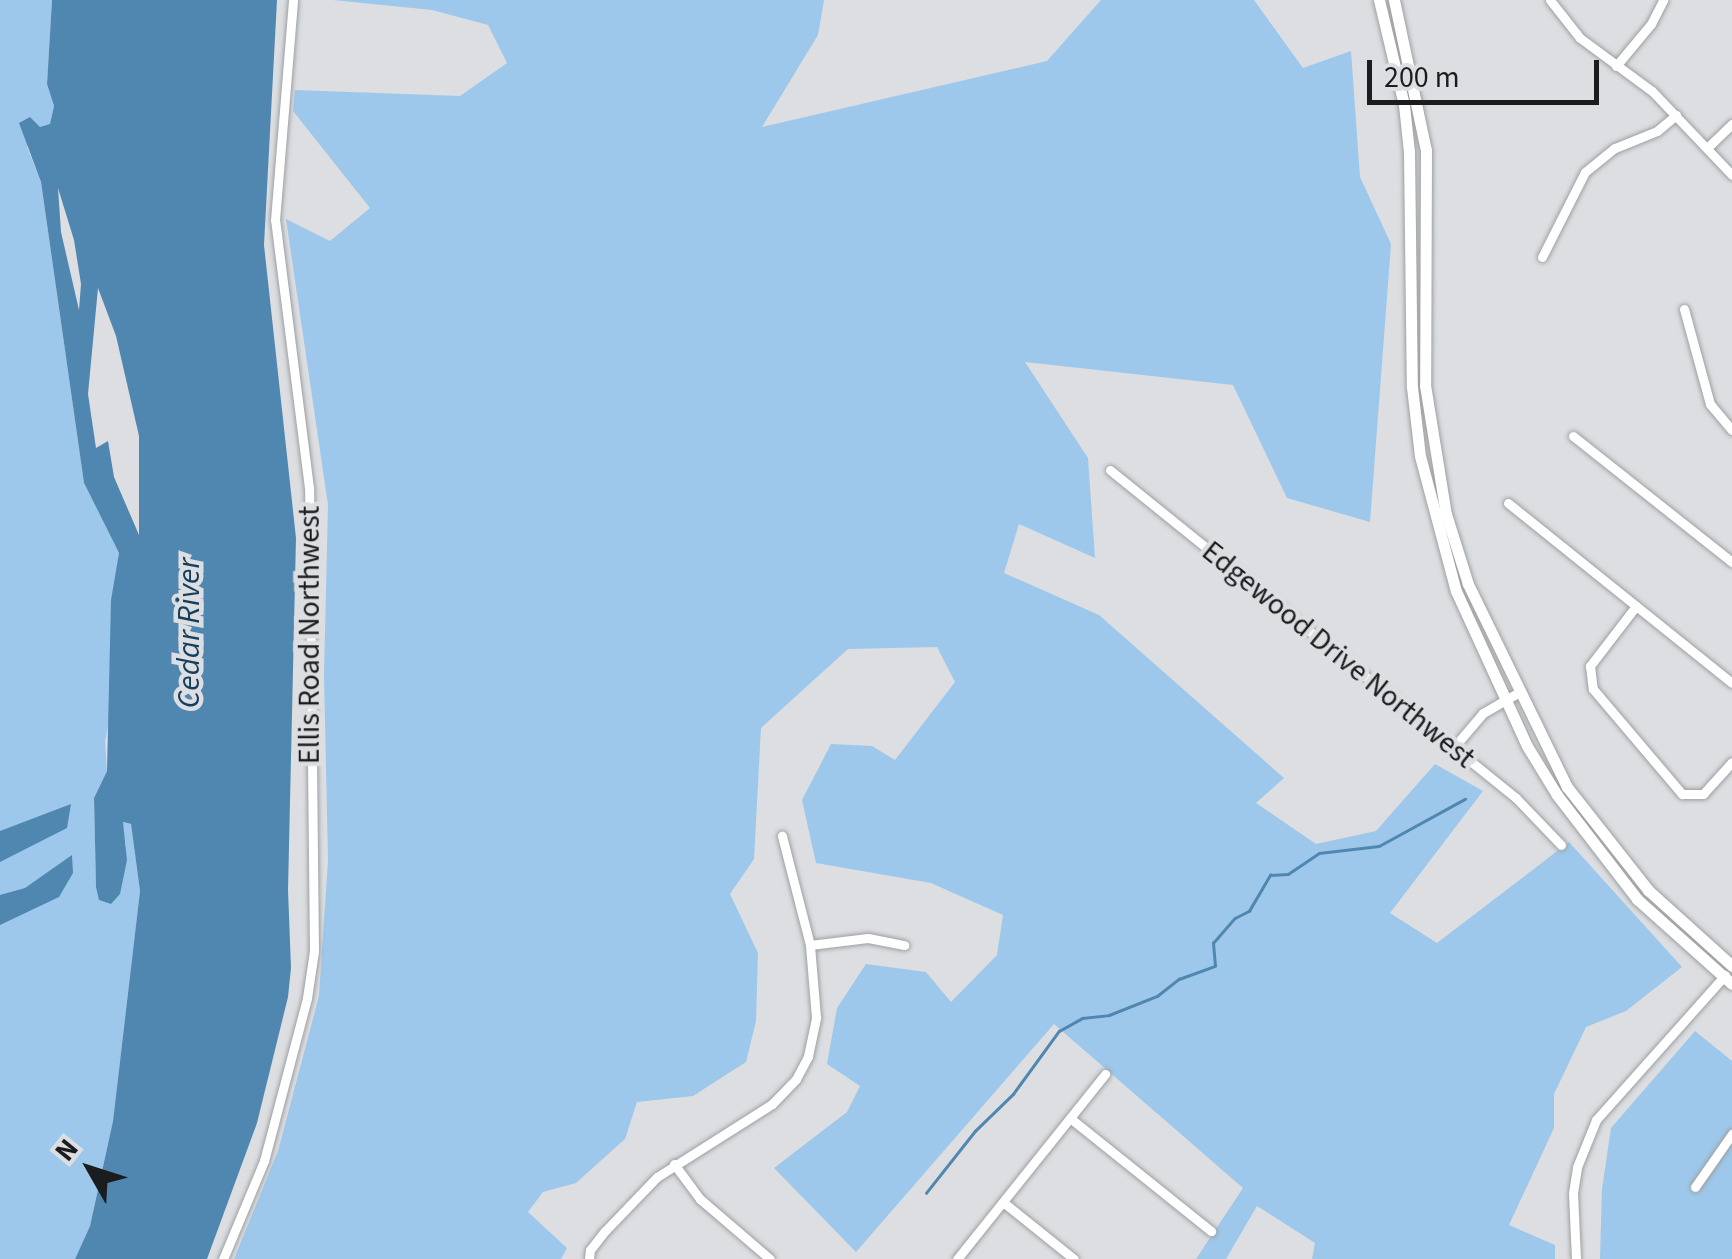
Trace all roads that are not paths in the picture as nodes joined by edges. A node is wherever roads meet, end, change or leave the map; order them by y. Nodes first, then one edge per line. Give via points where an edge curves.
1 (293, 0) edge
2 (1380, 0) edge
3 (1394, 0) edge
4 (1550, 0) edge
5 (1663, 0) edge
6 (1616, 66) junction
7 (1676, 115) junction
8 (1732, 124) edge
9 (1707, 148) junction
10 (1732, 175) edge
11 (1542, 257) dead end
12 (1684, 309) dead end
13 (1732, 430) edge
14 (1573, 436) dead end
15 (1110, 470) dead end
16 (1508, 503) dead end
17 (1732, 562) edge
18 (1636, 606) junction
19 (1732, 683) edge
20 (1518, 693) junction
21 (1505, 700) junction
22 (1454, 748) junction
23 (1732, 762) edge
24 (782, 836) dead end
25 (1560, 845) dead end
26 (810, 945) junction
27 (904, 945) dead end
28 (1732, 966) edge
29 (1728, 981) edge
30 (1105, 1074) dead end
31 (1070, 1118) junction
32 (1732, 1134) edge
33 (674, 1164) junction
34 (1695, 1187) dead end
35 (1003, 1202) junction
36 (1210, 1230) dead end
37 (223, 1259) edge
38 (589, 1259) edge
39 (770, 1259) edge
40 (957, 1259) edge
41 (1074, 1259) edge
42 (1576, 1259) edge

1 - 37 street, Ellis Road Northwest via 275,220 309,488 314,951 264,1162
2 - 21 main road via 1409,152 1412,388 1422,472 1456,591
3 - 20 main road via 1426,150 1426,385 1434,454 1468,584
4 - 6 street via 1580,38
5 - 6 street
6 - 7 street
7 - 9 street
7 - 11 street via 1585,172
8 - 9 street
9 - 10 street
12 - 13 street via 1710,404
14 - 17 street
15 - 22 street, Edgewood Drive Northwest
16 - 18 street
18 - 19 street
18 - 23 street via 1590,666 1593,688 1682,794 1703,794
20 - 21 street
20 - 28 main road via 1567,787 1604,838 1648,890
21 - 22 street via 1483,713
21 - 29 main road via 1594,848 1637,899
22 - 25 street, Edgewood Drive Northwest via 1525,806
24 - 26 street
26 - 27 street via 868,938
26 - 33 street via 816,1017 804,1067 772,1104
28 - 29 street
29 - 42 street via 1596,1120 1573,1192
30 - 31 street
31 - 35 street
31 - 36 street
32 - 34 street
33 - 38 street via 605,1230
33 - 39 street via 700,1199
35 - 40 street
35 - 41 street

